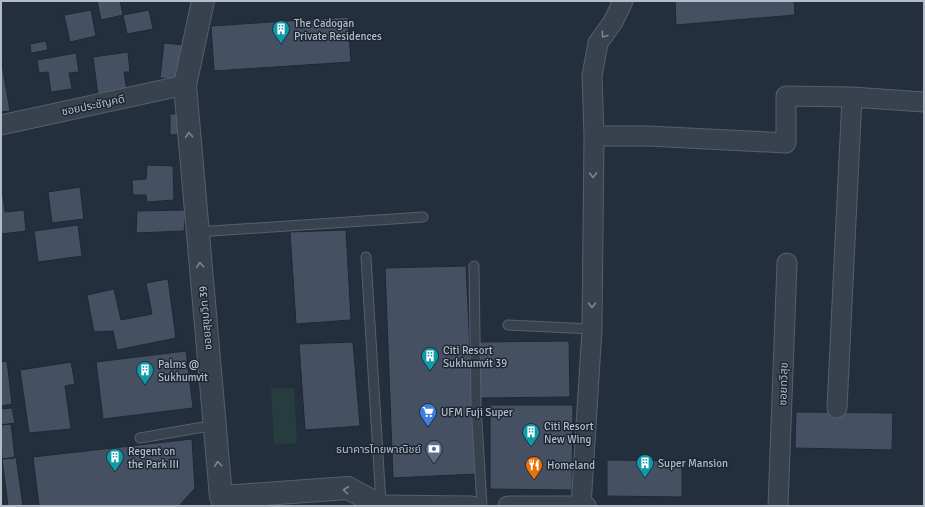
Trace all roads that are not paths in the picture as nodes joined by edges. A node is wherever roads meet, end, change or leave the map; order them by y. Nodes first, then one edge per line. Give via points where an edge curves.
1 (203, 1) edge
2 (623, 1) edge
3 (185, 85) junction
4 (852, 97) junction
5 (924, 102) edge
6 (1, 125) edge
7 (594, 136) junction
8 (423, 217) dead end
9 (197, 232) junction
10 (366, 257) dead end
11 (787, 263) dead end
12 (474, 266) dead end
13 (508, 325) dead end
14 (592, 329) junction
15 (837, 408) dead end
16 (214, 425) junction
17 (140, 438) dead end
18 (216, 501) edge
19 (381, 506) edge
20 (472, 506) edge
21 (482, 506) edge
22 (508, 506) edge
23 (581, 506) edge
24 (586, 506) edge
25 (778, 506) edge

1 - 3 street, ซอยสุขุมวิท 39
2 -> 7 street via 613,22 598,43 595,56 592,76
3 - 6 street, ซอยประชัญคดี
9 -> 3 street, ซอยสุขุมวิท 39
4 - 5 street
4 - 7 street via 786,96 786,143
4 - 15 street
7 -> 14 street
8 - 9 lane
16 -> 9 street, ซอยสุขุมวิท 39
10 - 19 lane
11 - 25 street, ซอยทวีสุข
12 - 21 lane via 476,405
13 - 14 lane
14 - 23 street
16 - 17 lane
18 -> 16 street, ซอยสุขุมวิท 39
19 -> 18 street, ซอยสุขุมวิท 39 via 348,488
19 - 20 street
22 - 23 street
23 - 24 street

